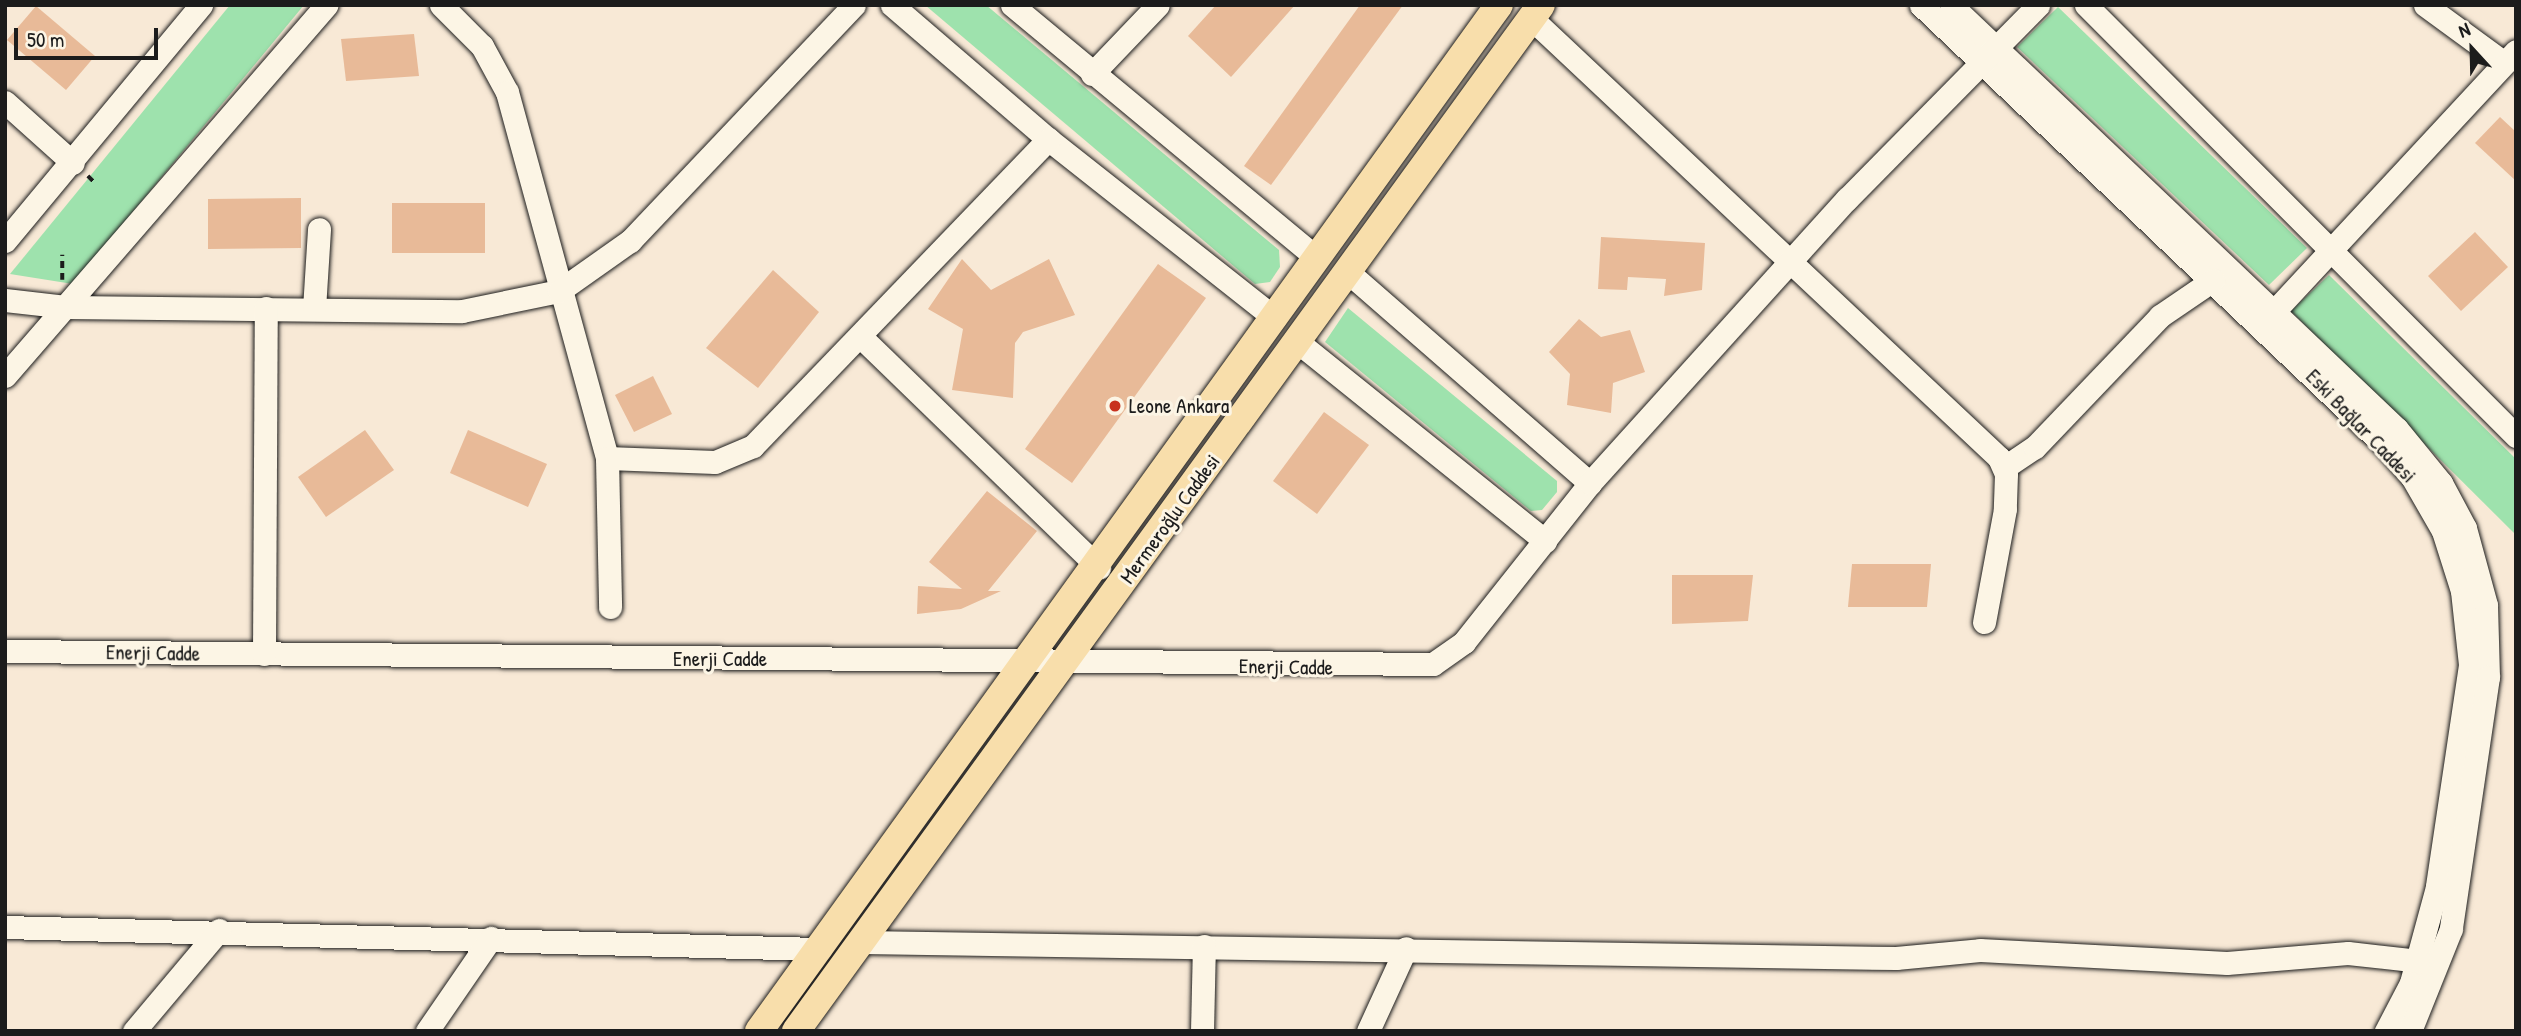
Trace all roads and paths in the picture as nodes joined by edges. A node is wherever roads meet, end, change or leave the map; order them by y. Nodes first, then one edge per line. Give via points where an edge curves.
1 (201, 5) edge
2 (326, 5) edge
3 (441, 5) edge
4 (854, 5) edge
5 (892, 5) edge
6 (1012, 5) edge
7 (1158, 5) edge
8 (1499, 5) edge
9 (1921, 5) edge
10 (1951, 5) edge
11 (2038, 5) edge
12 (2086, 5) edge
13 (2425, 5) edge
14 (1536, 12) edge
15 (1986, 53) junction
16 (2510, 57) edge
17 (1092, 74) junction
18 (5, 102) edge
19 (1048, 139) junction
20 (73, 163) junction
21 (319, 229) dead end
22 (5, 241) edge
23 (2331, 249) junction
24 (1317, 258) junction
25 (1790, 263) junction
26 (1349, 273) junction
27 (2213, 280) junction
28 (559, 291) junction
29 (5, 300) edge
30 (66, 307) junction
31 (266, 308) junction
32 (314, 309) junction
33 (1275, 318) junction
34 (2268, 318) junction
35 (862, 338) junction
36 (1299, 343) junction
37 (5, 376) edge
38 (2516, 436) edge
39 (607, 458) junction
40 (2005, 467) junction
41 (1590, 483) junction
42 (1545, 541) junction
43 (1099, 568) junction
44 (610, 607) dead end
45 (1984, 622) dead end
46 (5, 651) edge
47 (264, 654) junction
48 (1032, 659) junction
49 (1062, 665) junction
50 (5, 927) edge
51 (219, 930) junction
52 (491, 938) junction
53 (862, 942) junction
54 (1204, 946) junction
55 (1406, 948) junction
56 (820, 949) junction
57 (2419, 961) junction
58 (134, 1031) edge
59 (426, 1031) edge
60 (759, 1031) edge
61 (796, 1031) edge
62 (1202, 1031) edge
63 (1368, 1031) edge
64 (2386, 1031) edge
65 (2410, 1031) edge

1 - 20 street
2 - 30 street
3 - 28 street via 482,46 501,77
4 - 28 street via 630,241
5 - 19 street
6 - 17 street
7 - 17 street
8 - 24 main road, Mermeroğlu Caddesi
9 - 15 street, Eski Bağlar Caddesi
10 - 15 street, Eski Bağlar Caddesi
11 - 15 street
12 - 23 street
13 - 16 street
14 - 25 street
14 - 26 main road, Mermeroğlu Caddesi
15 - 25 street
15 - 27 street, Eski Bağlar Caddesi
15 - 34 street, Eski Bağlar Caddesi
16 - 23 street
17 - 24 street
18 - 20 street
19 - 33 street
19 - 35 street
20 - 22 street
21 - 32 street
23 - 34 street
23 - 38 street
24 - 33 main road, Mermeroğlu Caddesi
25 - 40 street via 1973,429
25 - 41 street
26 - 36 main road, Mermeroğlu Caddesi
26 - 41 street
27 - 34 street, Eski Bağlar Caddesi
27 - 40 street via 2144,330 2035,447
28 - 32 street via 462,311
28 - 39 street
29 - 30 street
30 - 31 street
30 - 37 street
31 - 32 street
31 - 47 street
33 - 43 main road, Mermeroğlu Caddesi
34 - 57 street, Eski Bağlar Caddesi via 2412,477 2453,556 2470,665 2447,834
34 - 65 street, Eski Bağlar Caddesi via 2427,464 2465,528 2486,605 2488,677 2465,860 2442,960
35 - 39 street via 779,422 736,455 680,464
35 - 43 street
36 - 42 street
36 - 49 main road, Mermeroğlu Caddesi
39 - 44 street
40 - 45 street via 2005,509
41 - 42 street
42 - 49 street, Enerji Cadde via 1464,642 1433,664
43 - 48 main road, Mermeroğlu Caddesi
46 - 47 street, Enerji Cadde
47 - 48 street, Enerji Cadde
48 - 49 street, Enerji Cadde
48 - 56 main road, Mermeroğlu Caddesi
49 - 53 main road, Mermeroğlu Caddesi
50 - 51 street
51 - 52 street
51 - 58 street
52 - 56 street
52 - 59 street
53 - 54 street
53 - 61 main road, Mermeroğlu Caddesi
54 - 55 street
54 - 62 street
55 - 57 street via 1896,958 1980,950 2227,963 2347,953
55 - 63 street
56 - 60 main road, Mermeroğlu Caddesi
57 - 64 street, Eski Bağlar Caddesi

